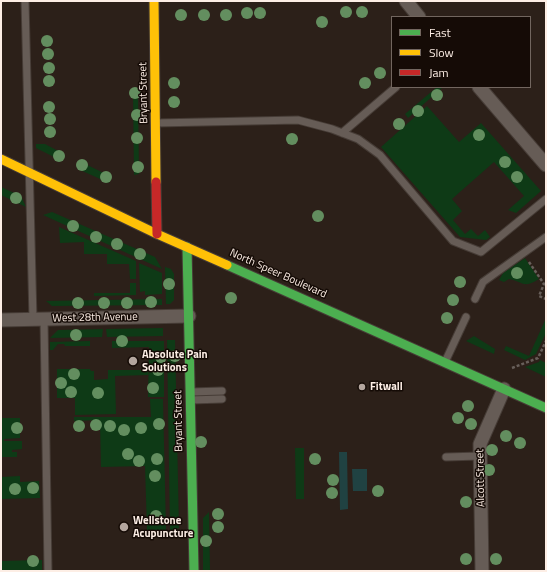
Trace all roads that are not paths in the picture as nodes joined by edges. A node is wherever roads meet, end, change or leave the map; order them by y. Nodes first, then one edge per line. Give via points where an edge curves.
1 (25, 1) edge
2 (154, 1) edge
3 (406, 1) edge
4 (417, 16) edge
5 (395, 88) edge
6 (480, 88) edge
7 (156, 123) junction
8 (342, 133) junction
9 (1, 159) edge
10 (546, 165) edge
11 (29, 172) junction
12 (546, 199) edge
13 (157, 234) junction
14 (546, 237) edge
15 (188, 247) junction
16 (475, 299) dead end
17 (189, 316) junction
18 (466, 317) dead end
19 (39, 319) junction
20 (1, 320) edge
21 (445, 363) junction
22 (504, 389) junction
23 (222, 391) dead end
24 (190, 396) junction
25 (222, 400) dead end
26 (546, 408) edge
27 (480, 456) junction
28 (446, 457) dead end
29 (48, 571) edge
30 (194, 571) edge
31 (482, 571) edge

1 - 11 lane
2 - 7 main road, Bryant Street
3 - 4 street
5 - 8 lane
6 - 10 street
7 - 8 lane via 298,120
7 - 13 main road, Bryant Street
8 - 12 lane via 358,139 380,156 453,241 481,252
9 - 11 main road, North Speer Boulevard
11 - 13 main road, North Speer Boulevard
11 - 19 lane
13 - 15 main road, North Speer Boulevard
14 - 16 lane via 483,282
15 - 17 main road, Bryant Street
15 - 21 main road, North Speer Boulevard
17 - 19 street, West 28th Avenue
17 - 24 main road, Bryant Street
18 - 21 lane
19 - 20 street, West 28th Avenue
19 - 29 lane
21 - 22 main road, North Speer Boulevard
22 - 26 main road, North Speer Boulevard
22 - 27 street, Alcott Street via 480,444
23 - 24 lane
24 - 25 lane
24 - 30 main road, Bryant Street
27 - 28 lane
27 - 31 street, Alcott Street

